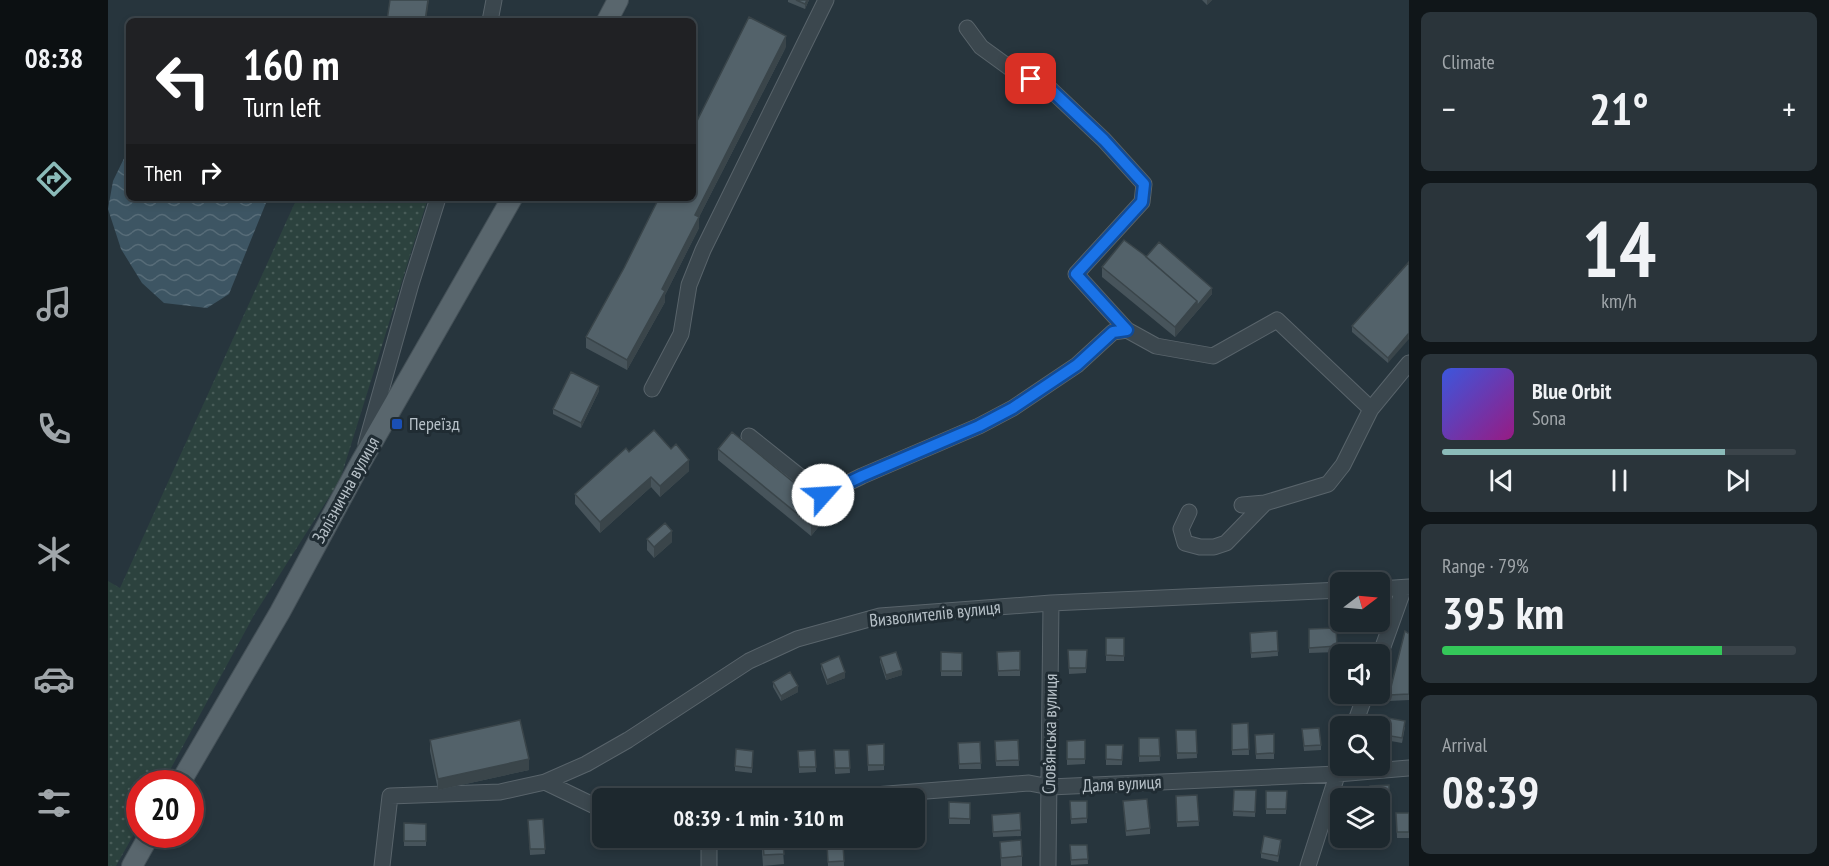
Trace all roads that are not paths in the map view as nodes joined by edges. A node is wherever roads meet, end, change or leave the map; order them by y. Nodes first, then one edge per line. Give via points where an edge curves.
1 (494, 0) edge
2 (618, 0) edge
3 (826, 0) edge
4 (490, 18) edge
5 (609, 18) edge
6 (967, 28) dead end
7 (437, 201) edge
8 (510, 201) edge
9 (1127, 330) junction
10 (1409, 363) edge
11 (652, 389) dead end
12 (1371, 408) junction
13 (749, 436) dead end
14 (361, 462) junction
15 (1265, 504) junction
16 (1242, 505) dead end
17 (1189, 512) dead end
18 (1407, 588) edge
19 (1390, 589) edge
20 (1330, 590) edge
21 (1052, 603) junction
22 (1384, 644) edge
23 (1390, 768) edge
24 (1409, 768) edge
25 (188, 770) edge
26 (1330, 770) edge
27 (1337, 776) edge
28 (545, 782) junction
29 (1050, 787) junction
30 (925, 791) edge
31 (592, 805) edge
32 (142, 848) edge
33 (709, 848) edge
34 (132, 866) edge
35 (382, 866) edge
36 (709, 866) edge
37 (1048, 866) edge
38 (1308, 866) edge

1 - 4 street
2 - 5 main road
3 - 11 street via 703,250 689,285 681,334
6 - 9 street via 981,47 1014,72 1048,87 1144,184 1142,202 1076,274
7 - 14 street
8 - 14 main road, Залізнична вулиця
9 - 12 street via 1156,346 1213,356 1277,320
9 - 13 street via 1113,332 1077,365 1013,408 823,495
10 - 12 street
12 - 15 street via 1343,465 1328,484
14 - 25 main road, Залізнична вулиця via 280,612
15 - 16 street
15 - 17 street via 1226,543 1214,547 1185,543 1181,530
18 - 19 street
18 - 22 street
20 - 21 street, Визволителів вулиця
21 - 28 street, Визволителів вулиця via 880,616 797,639 749,661 586,764
21 - 29 street, Слов’янська вулиця
23 - 24 street, Даля вулиця
26 - 29 street, Даля вулиця
27 - 38 street
28 - 31 street
28 - 35 street, Визволителів вулиця via 500,792 390,796
29 - 30 street, Даля вулиця via 1029,783
29 - 37 street, Слов’янська вулиця
32 - 34 main road
33 - 36 street

